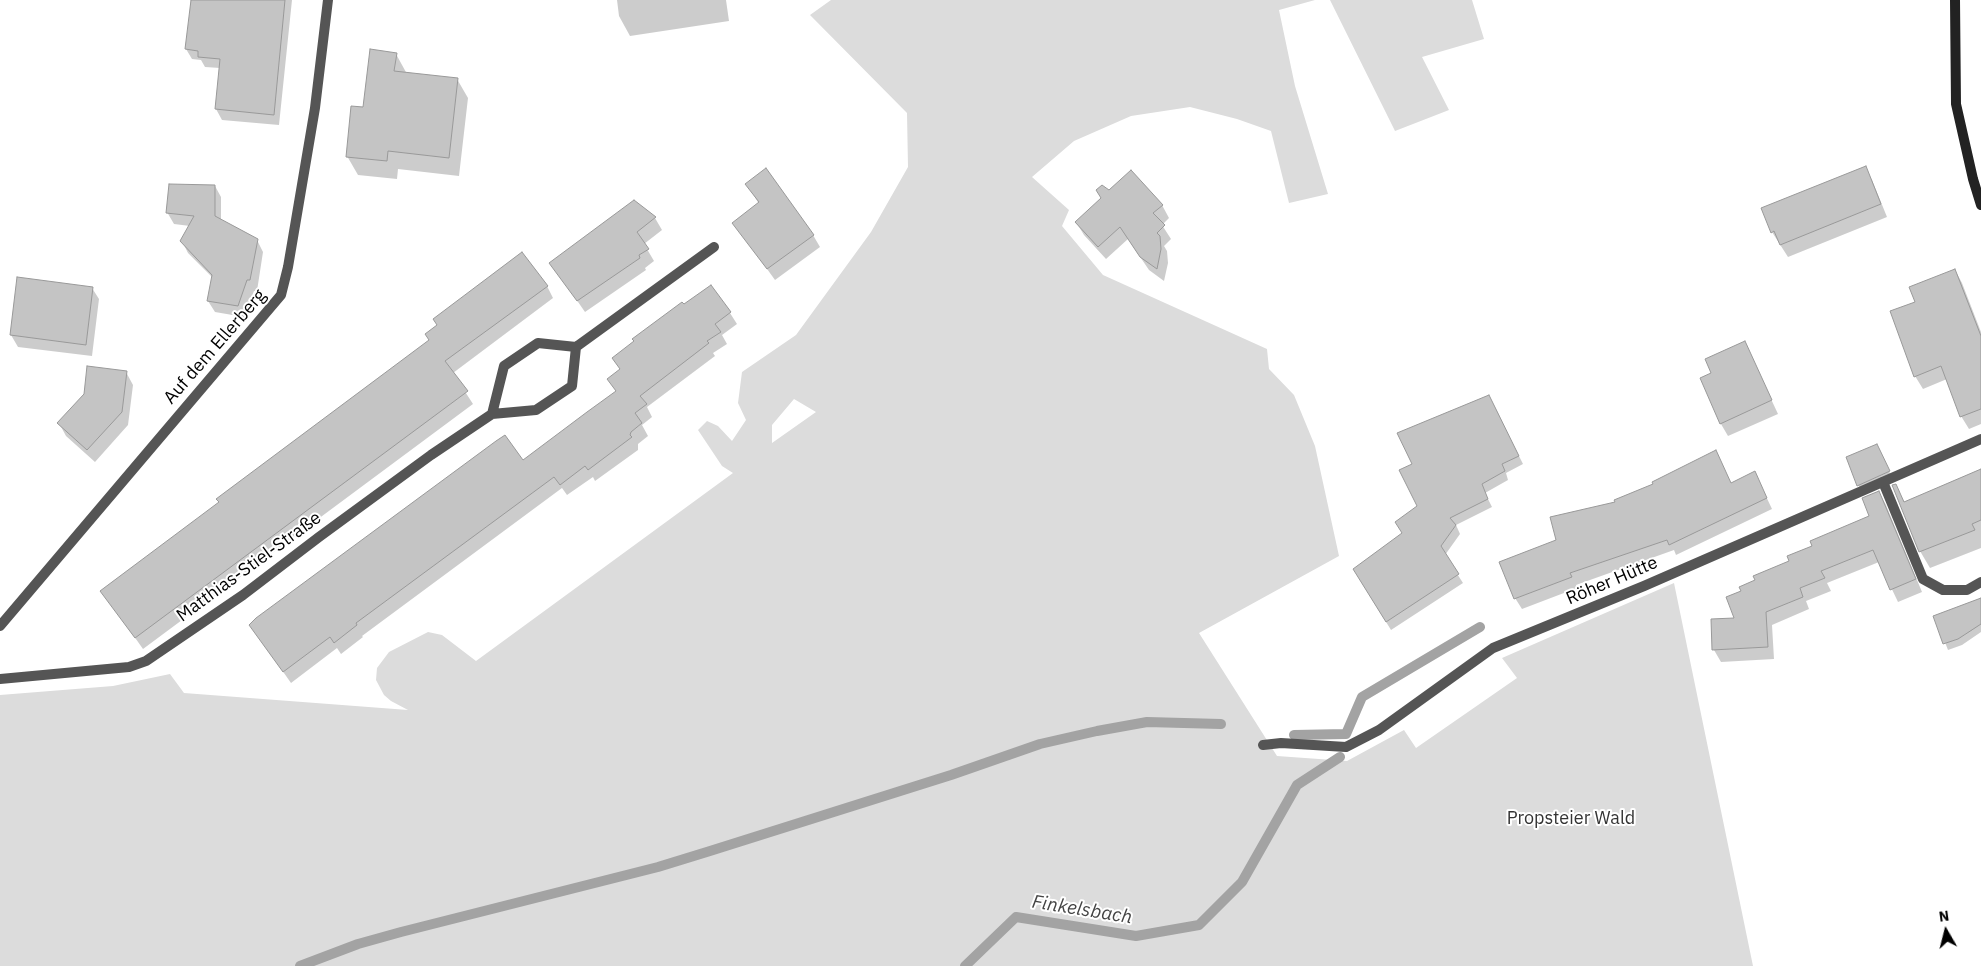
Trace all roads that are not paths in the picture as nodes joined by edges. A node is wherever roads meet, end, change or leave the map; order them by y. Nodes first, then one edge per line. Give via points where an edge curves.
1 (328, 0) edge
2 (1955, 0) edge
3 (1981, 205) edge
4 (714, 247) dead end
5 (576, 347) junction
6 (492, 414) junction
7 (1981, 439) edge
8 (1883, 482) junction
9 (1981, 582) edge
10 (0, 626) edge
11 (0, 679) edge
12 (1263, 745) dead end

1 - 10 street, Auf dem Ellerberg via 313,117 288,267 280,295
2 - 3 main road via 1956,104
4 - 5 street
5 - 6 street, Matthias-Stiel-Straße via 572,386 536,410
5 - 6 street via 538,343 504,366
6 - 11 street, Matthias-Stiel-Straße via 432,454 243,595 146,661 121,668
7 - 8 street, Röher Hütte
8 - 9 street via 1923,579 1943,590 1967,590
8 - 12 street, Röher Hütte via 1493,648 1379,730 1346,747

